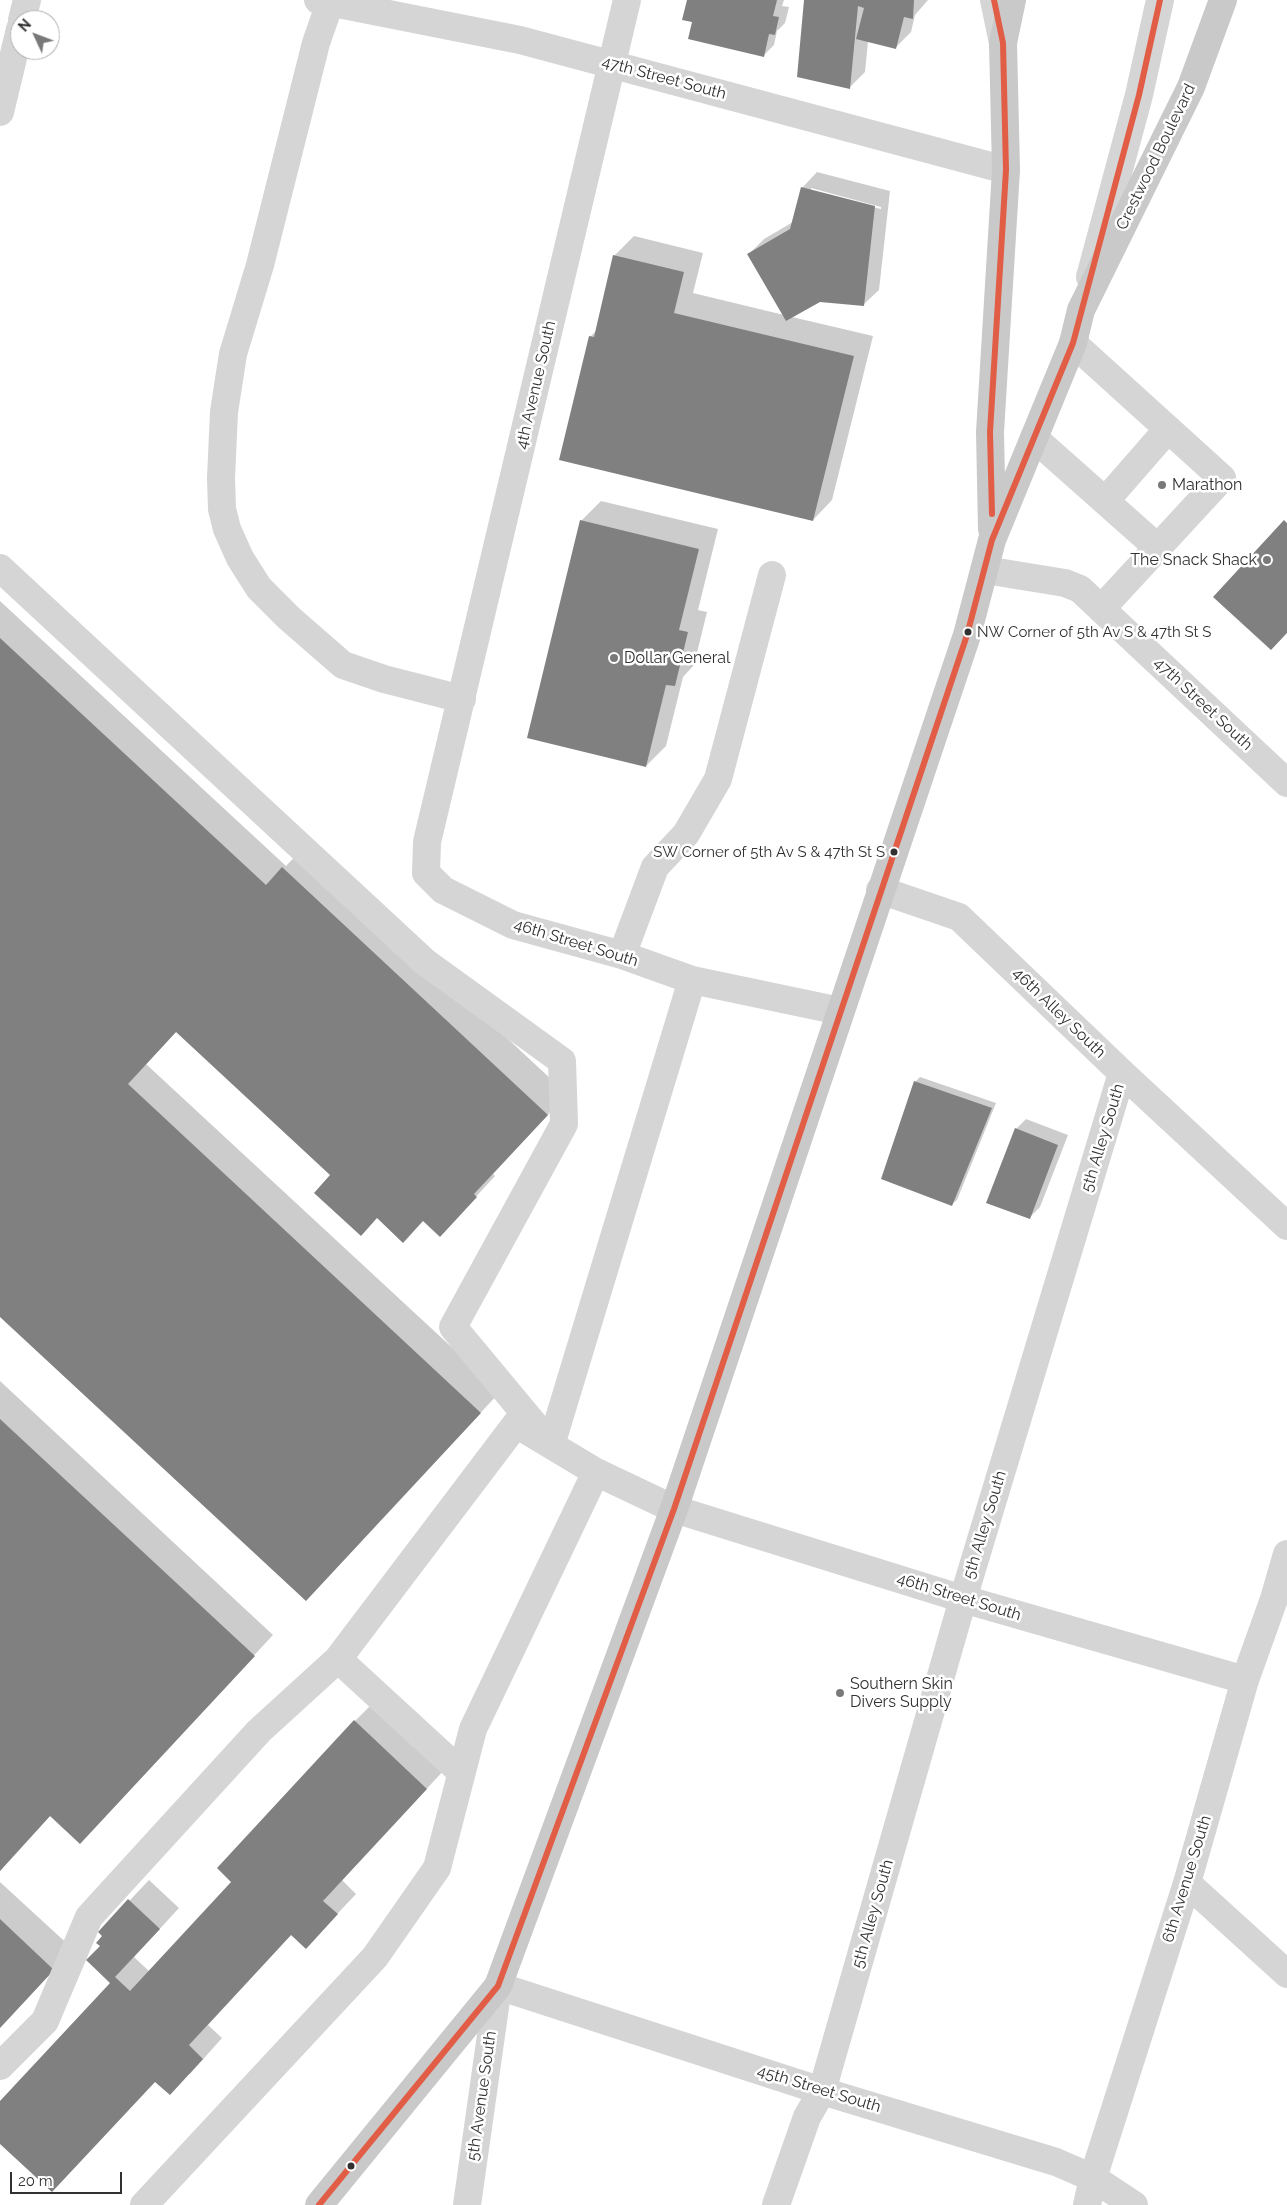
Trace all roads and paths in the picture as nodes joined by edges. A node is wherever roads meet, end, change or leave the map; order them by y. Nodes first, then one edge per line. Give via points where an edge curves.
1 (627, 0) edge
2 (994, 0) edge
3 (1012, 0) edge
4 (1160, 0) edge
5 (1223, 0) edge
6 (326, 1) edge
7 (1002, 43) junction
8 (12, 60) edge
9 (611, 64) junction
10 (0, 112) edge
11 (1006, 170) junction
12 (1081, 310) junction
13 (1073, 343) junction
14 (1168, 429) junction
15 (1034, 438) junction
16 (1106, 500) junction
17 (992, 540) junction
18 (1158, 548) junction
19 (0, 568) edge
20 (985, 570) junction
21 (772, 575) dead end
22 (1102, 609) junction
23 (462, 699) junction
24 (445, 769) joint
25 (1287, 783) edge
26 (880, 890) junction
27 (622, 956) junction
28 (692, 980) junction
29 (840, 1011) junction
30 (1122, 1073) junction
31 (1287, 1226) edge
32 (551, 1445) junction
33 (596, 1472) junction
34 (674, 1509) junction
35 (1287, 1554) edge
36 (963, 1599) junction
37 (1280, 1605) edge
38 (338, 1659) junction
39 (1245, 1680) junction
40 (462, 1772) junction
41 (1187, 1883) junction
42 (1287, 1974) edge
43 (498, 1986) junction
44 (0, 2066) edge
45 (822, 2091) junction
46 (1093, 2178) junction
47 (144, 2205) edge
48 (320, 2205) edge
49 (467, 2205) edge
50 (776, 2205) edge
51 (1087, 2205) edge
52 (1134, 2205) edge

1 - 9 street, 4th Avenue South
2 - 7 street, 5th Avenue South
3 - 7 main road
4 - 12 street, 5th Avenue South via 1139,95
5 - 12 main road, Crestwood Boulevard via 1191,87
6 - 9 street, 47th Street South via 520,40
6 - 23 street via 260,265 233,354 224,412 220,478 222,509 240,558 259,588 342,665
7 - 11 main road, 5th Avenue South
8 - 10 street
9 - 11 street, 47th Street South
9 - 23 street, 4th Avenue South
11 - 17 main road, 5th Avenue South via 990,432
12 - 13 main road, 5th Avenue South
13 - 14 street
13 - 15 main road, 5th Avenue South
14 - 16 street
14 - 18 street via 1222,478
15 - 16 street
15 - 17 main road, 5th Avenue South
16 - 18 street
17 - 20 main road, 5th Avenue South
18 - 22 street
19 - 32 street via 425,962 562,1061 564,1124 453,1327
20 - 22 street, 47th Street South via 1065,583 1080,588
20 - 26 main road, 5th Avenue South via 967,635
21 - 27 street via 718,779 686,834 655,867
22 - 25 street, 47th Street South
23 - 24 street, 4th Avenue South
24 - 27 street, 46th Street South via 428,842 426,873 444,890 512,925
26 - 29 main road, 5th Avenue South
26 - 30 street, 46th Alley South via 959,917
27 - 28 street, 46th Street South
28 - 29 street, 46th Street South
28 - 32 street
29 - 34 main road, 5th Avenue South
30 - 31 street, 46th Alley South
30 - 36 street, 5th Alley South
32 - 33 street, 46th Street South
32 - 38 street, 46th Street South via 516,1424
33 - 34 street, 46th Street South
33 - 40 street via 473,1729
34 - 36 street, 46th Street South
34 - 43 main road, 5th Avenue South
35 - 37 street, 6th Avenue South
36 - 39 street, 46th Street South
36 - 45 street, 5th Alley South
37 - 39 street, 6th Avenue South
38 - 40 street
38 - 44 street via 259,1731 89,1918 45,2021
39 - 41 street, 6th Avenue South
40 - 47 street via 437,1868 375,1957
41 - 42 street
41 - 46 street, 6th Avenue South
43 - 45 street, 45th Street South
43 - 48 main road
43 - 49 street, 5th Avenue South
45 - 46 street, 45th Street South via 1056,2162
45 - 50 street, 5th Alley South via 808,2117
46 - 51 street, 6th Avenue South
46 - 52 street, 45th Street South

